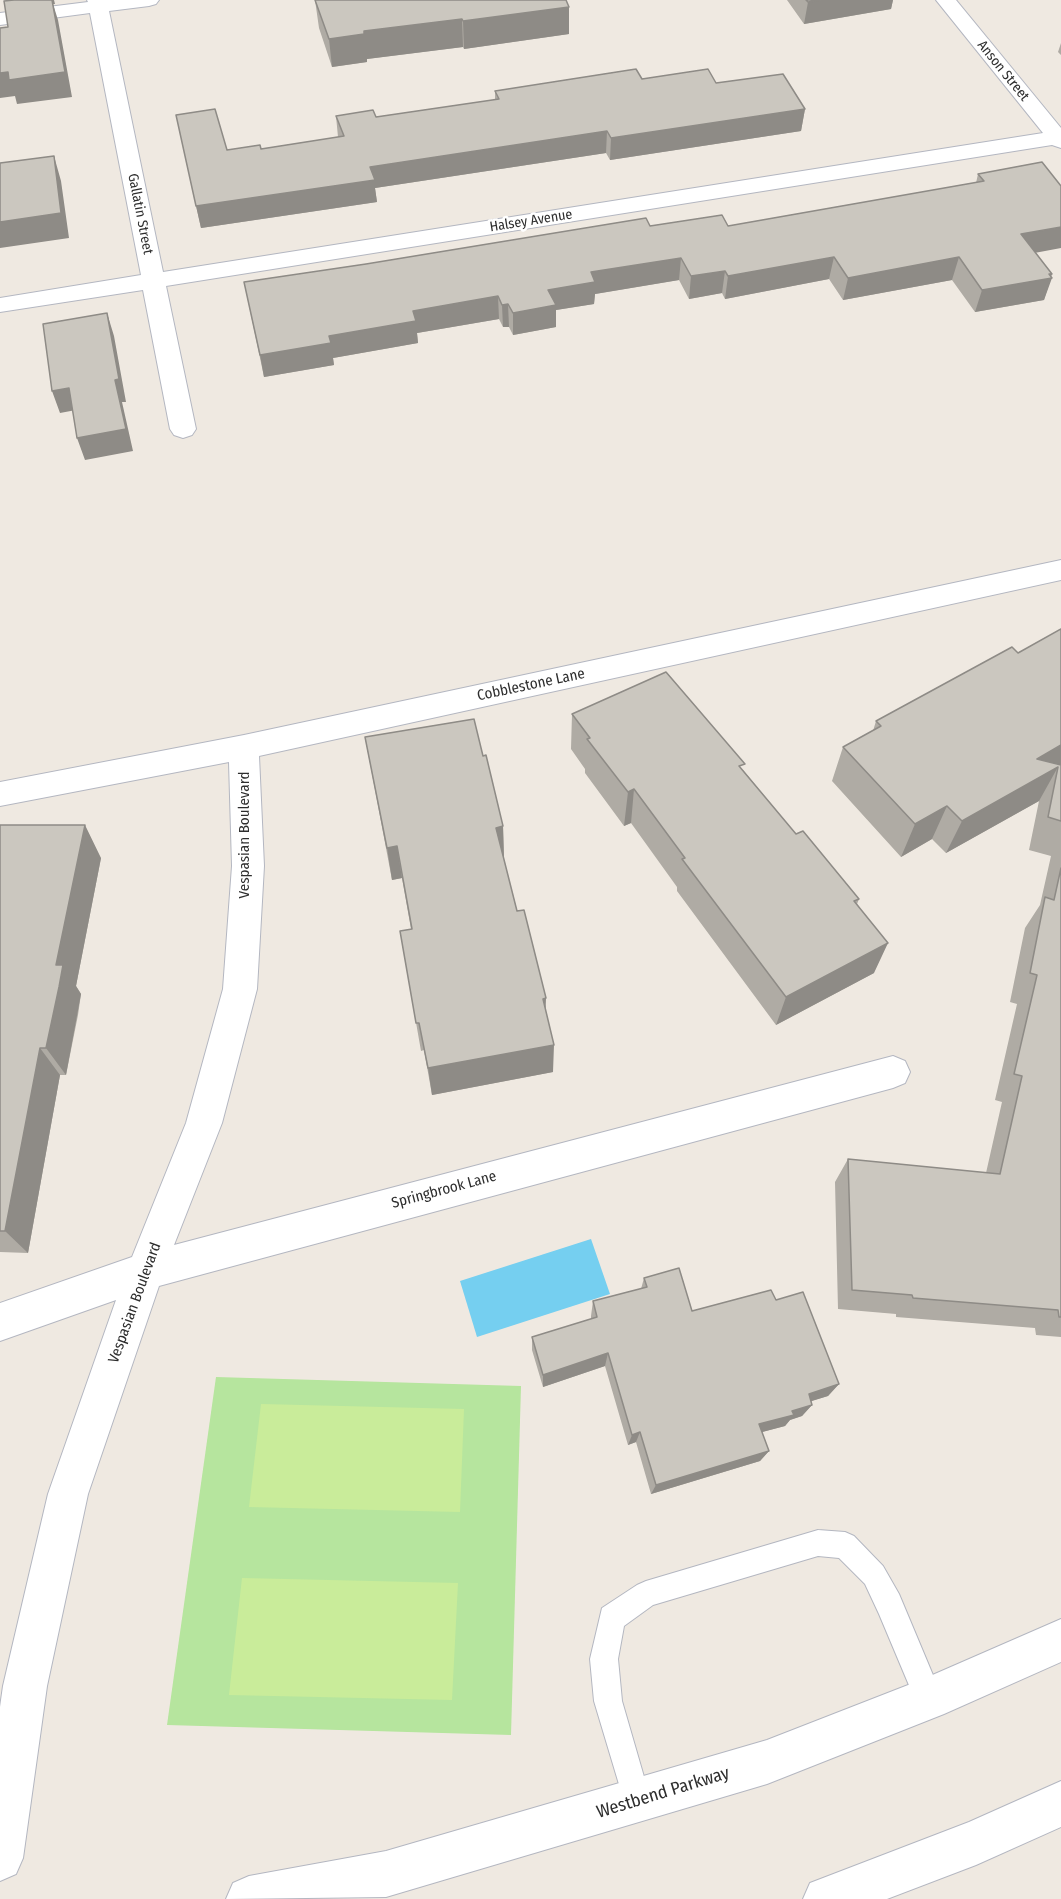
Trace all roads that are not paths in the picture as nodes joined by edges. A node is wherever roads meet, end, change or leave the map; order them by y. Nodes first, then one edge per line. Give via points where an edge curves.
1 (149, 0) edge
2 (946, 0) edge
3 (98, 3) edge
4 (0, 20) edge
5 (1060, 139) edge
6 (154, 281) junction
7 (0, 305) edge
8 (183, 429) dead end
9 (1061, 570) edge
10 (244, 747) junction
11 (0, 794) edge
12 (893, 1072) dead end
13 (145, 1271) junction
14 (0, 1322) edge
15 (1061, 1640) edge
16 (929, 1699) junction
17 (637, 1801) junction
18 (1061, 1804) edge
19 (0, 1858) edge
20 (249, 1899) edge
21 (826, 1899) edge

1 - 3 street
2 - 5 street, Anson Street
3 - 4 street
3 - 6 street, Gallatin Street
5 - 6 street, Halsey Avenue
6 - 7 street, Halsey Avenue
6 - 8 street, Gallatin Street
9 - 10 street, Cobblestone Lane
10 - 11 street, Cobblestone Lane
10 - 13 street, Vespasian Boulevard via 249,866 240,988 204,1123
12 - 13 street, Springbrook Lane
13 - 14 street, Springbrook Lane
13 - 19 street, Vespasian Boulevard via 68,1494 26,1686
15 - 16 street, Westbend Parkway
16 - 17 street, Westbend Parkway via 767,1762
16 - 17 lane via 889,1604 873,1575 845,1545 818,1543 646,1594 612,1618 604,1659 608,1701
17 - 20 street, Westbend Parkway via 386,1874
18 - 21 street via 976,1842

